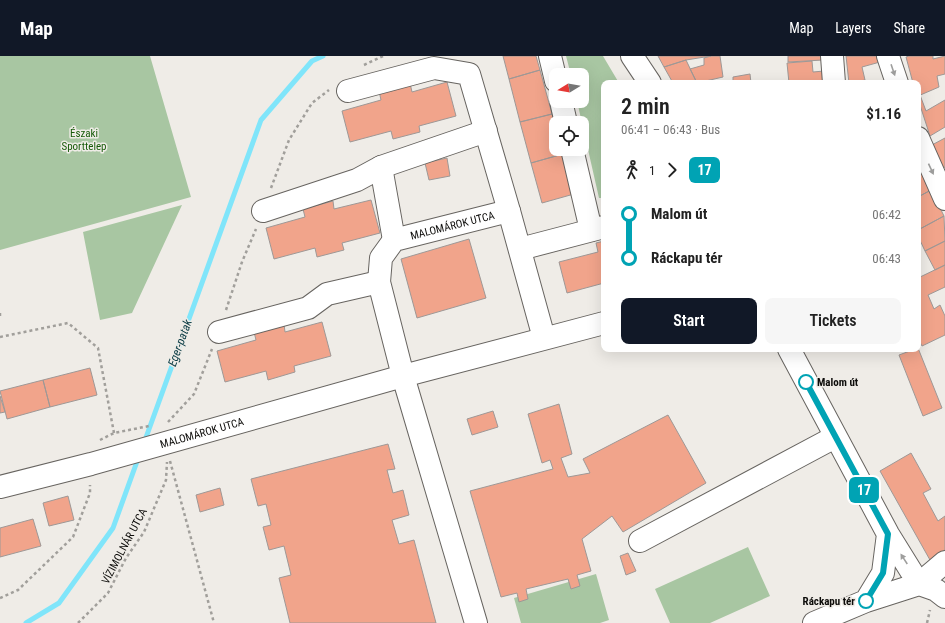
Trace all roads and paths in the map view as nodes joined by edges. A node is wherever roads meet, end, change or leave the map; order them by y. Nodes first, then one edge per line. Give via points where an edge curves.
1 (550, 56) edge
2 (632, 56) edge
3 (832, 56) edge
4 (888, 56) edge
5 (553, 68) edge
6 (648, 80) edge
7 (834, 80) edge
8 (896, 80) edge
9 (348, 91) dead end
10 (486, 131) junction
11 (921, 145) edge
12 (574, 156) edge
13 (381, 168) junction
14 (945, 199) edge
15 (263, 211) dead end
16 (510, 211) junction
17 (598, 228) edge
18 (394, 240) junction
19 (520, 249) junction
20 (379, 282) junction
21 (601, 324) edge
22 (219, 332) dead end
23 (0, 337) edge
24 (544, 338) junction
25 (791, 352) edge
26 (403, 376) junction
27 (152, 425) dead end
28 (165, 434) junction
29 (836, 437) junction
30 (0, 487) edge
31 (90, 493) dead end
32 (888, 534) junction
33 (640, 540) dead end
34 (945, 562) edge
35 (919, 584) junction
36 (945, 597) edge
37 (0, 598) edge
38 (866, 601) junction
39 (78, 623) edge
40 (214, 623) edge
41 (476, 623) edge
42 (814, 623) edge

1 - 5 street
2 - 6 street
3 - 7 street
4 -> 8 street
9 - 10 street, MALOMÁROK UTCA via 434,68 469,74
10 - 13 street
10 - 16 street, MALOMÁROK UTCA
11 -> 14 street
12 - 17 street
13 - 15 street via 357,180
13 - 18 street
16 - 18 street, MALOMÁROK UTCA
16 - 19 street, MALOMÁROK UTCA
17 - 19 street
18 - 20 street via 381,258
19 - 24 street, MALOMÁROK UTCA
20 - 22 street via 327,294 308,308
20 - 26 street
21 - 24 street, MALOMÁROK UTCA
23 - 27 path via 68,323 98,348 114,433
24 - 26 street, MALOMÁROK UTCA
25 - 29 street
26 - 28 street, MALOMÁROK UTCA
26 - 41 street
28 - 30 street, MALOMÁROK UTCA via 94,462
28 - 39 path, VÍZIMOLNÁR UTCA via 166,480 144,532 126,558 108,593
28 - 40 path
29 - 32 street
29 - 33 street
31 - 37 path via 73,537 18,590
35 -> 32 street
32 - 38 street via 883,573
34 - 35 street
35 - 36 street via 936,590
35 - 38 street
38 - 42 street

